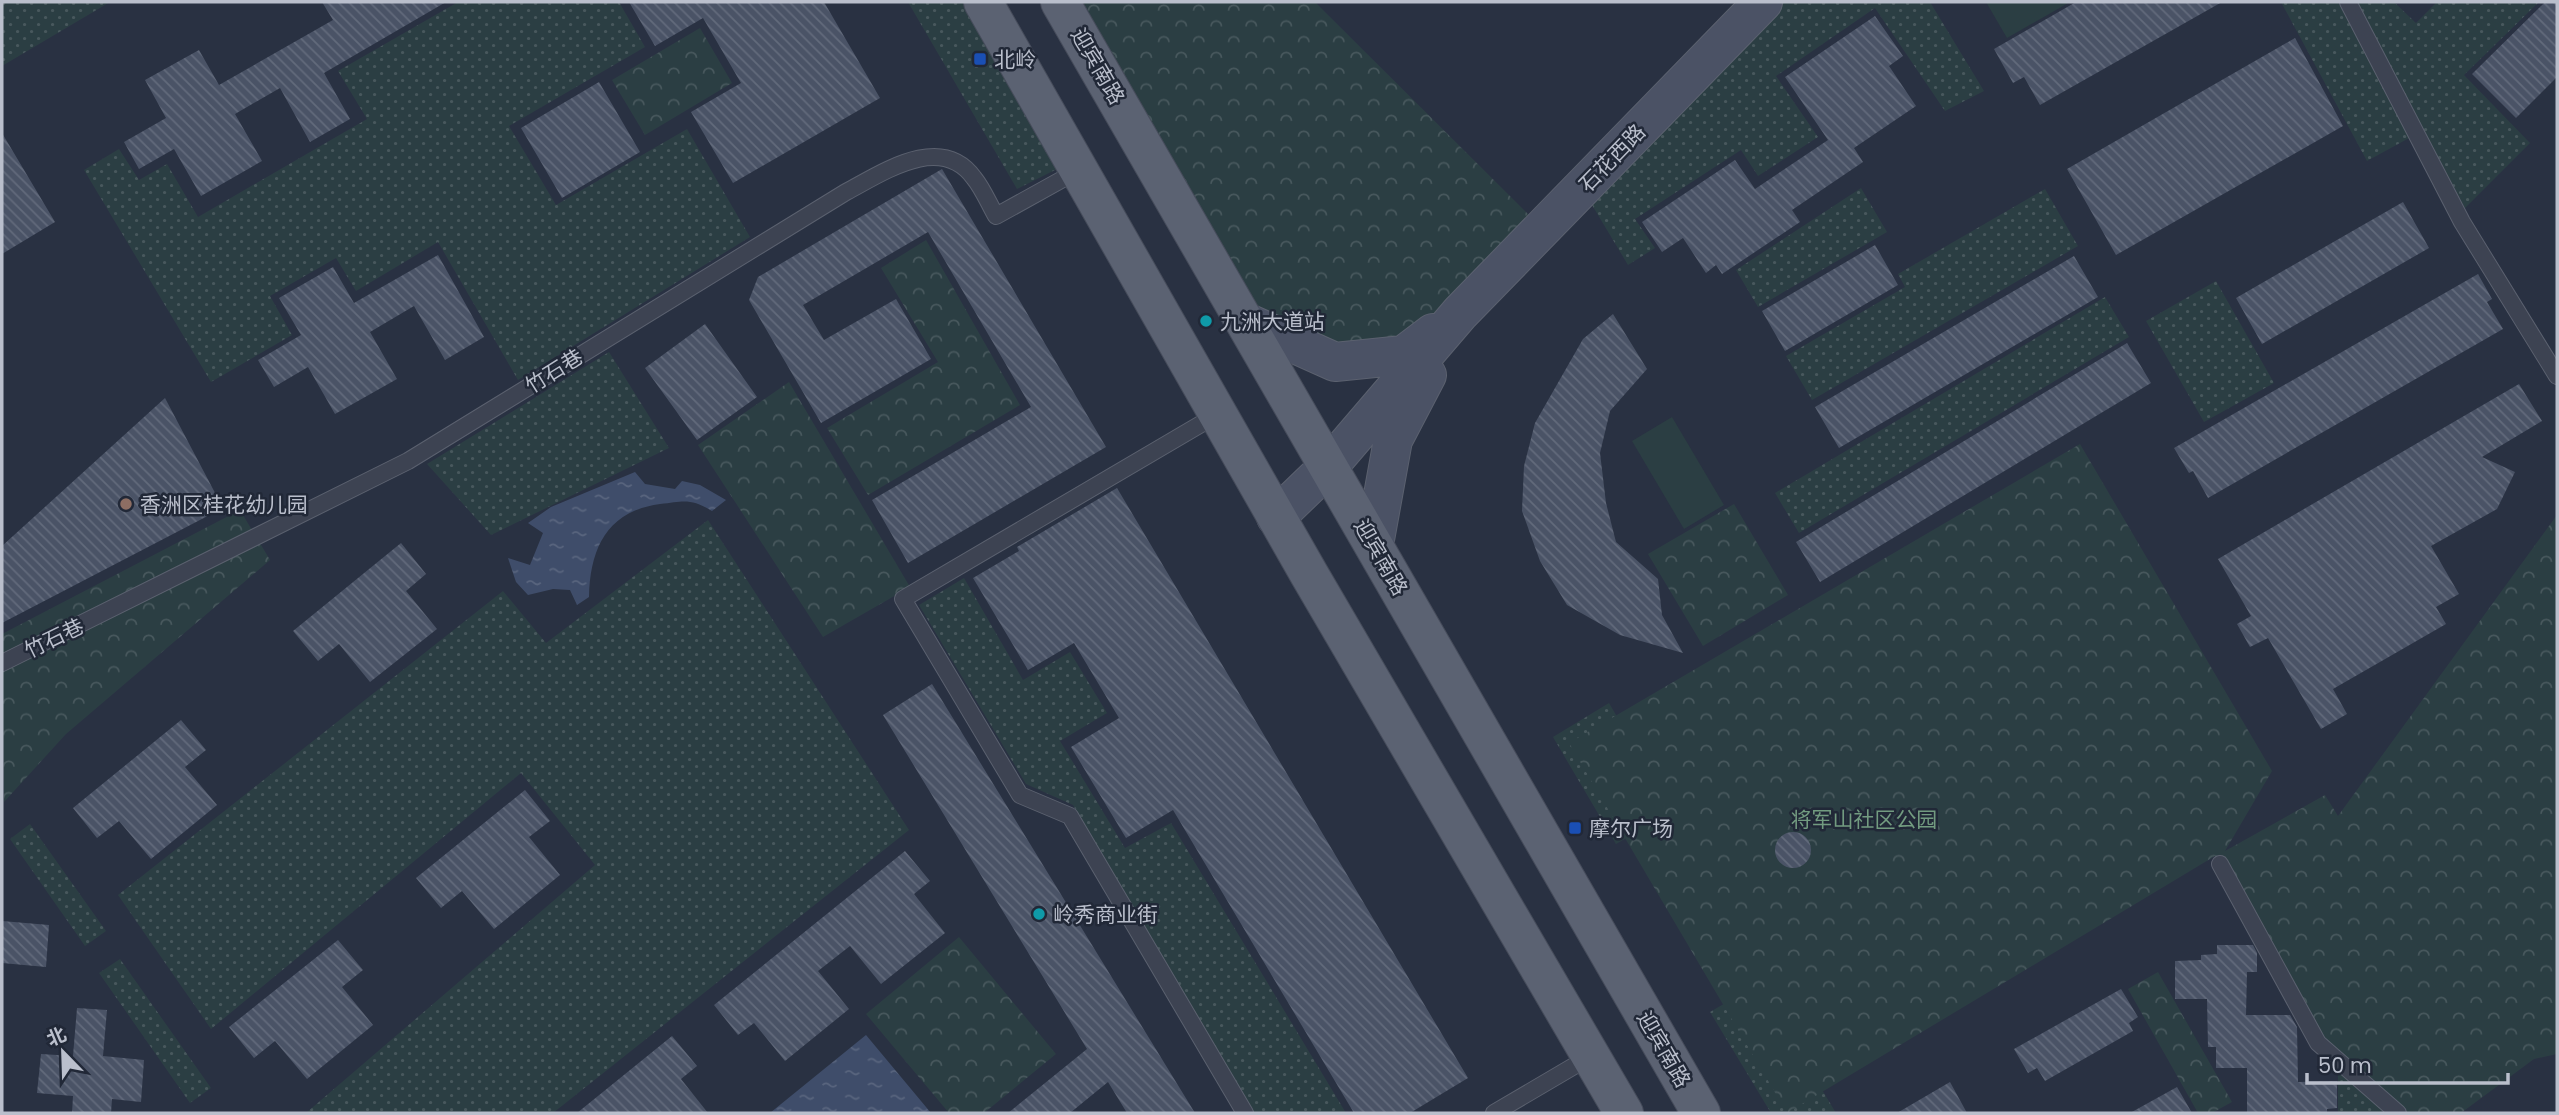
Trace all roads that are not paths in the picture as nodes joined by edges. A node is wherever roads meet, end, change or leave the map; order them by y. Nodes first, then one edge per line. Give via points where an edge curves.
1 (983, 2) edge
2 (1060, 2) edge
3 (1763, 2) edge
4 (2348, 2) edge
5 (1079, 170) junction
6 (1460, 313) junction
7 (1248, 323) junction
8 (2557, 376) edge
9 (1218, 414) junction
10 (1329, 466) junction
11 (1276, 517) junction
12 (1374, 545) junction
13 (2, 663) edge
14 (2220, 864) dead end
15 (1591, 1056) junction
16 (1245, 1113) edge
17 (1494, 1113) edge
18 (1624, 1113) edge
19 (1701, 1113) edge
20 (2399, 1113) edge

1 - 5 main road
2 - 7 main road, 迎宾南路
3 - 6 main road, 石花西路
4 - 8 lane via 2462,222
5 - 9 main road
5 - 13 lane, 竹石巷 via 996,216 974,177 961,164 923,158 894,167 408,461
6 - 7 main road via 1405,355 1335,362
6 - 10 main road
6 - 12 main road via 1392,440
7 - 10 main road, 迎宾南路
9 - 11 main road
9 - 16 lane via 903,599 1020,795 1070,816
10 - 11 main road
10 - 12 main road, 迎宾南路
11 - 15 main road
12 - 19 main road, 迎宾南路
14 - 20 lane via 2318,1043
15 - 17 lane
15 - 18 main road

